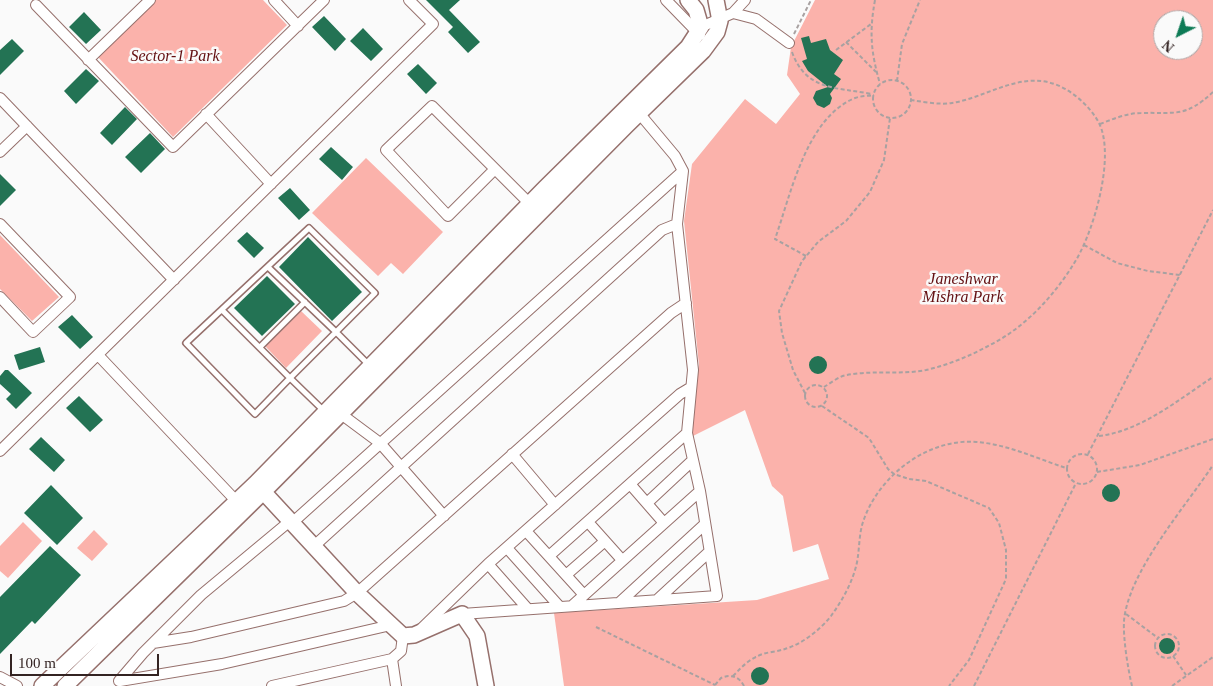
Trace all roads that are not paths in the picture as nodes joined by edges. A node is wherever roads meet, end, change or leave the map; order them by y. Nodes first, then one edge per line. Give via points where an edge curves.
1 (150, 0) edge
2 (274, 0) edge
3 (324, 0) edge
4 (409, 0) edge
5 (666, 0) edge
6 (688, 0) edge
7 (716, 0) edge
8 (36, 5) dead end
9 (735, 8) edge
10 (298, 26) junction
11 (699, 30) junction
12 (789, 43) road end
13 (708, 44) junction
14 (88, 60) junction
15 (0, 98) edge
16 (639, 113) junction
17 (206, 114) junction
18 (27, 126) junction
19 (0, 152) edge
20 (495, 169) junction
21 (683, 171) junction
22 (271, 184) junction
23 (529, 203) junction
24 (0, 224) edge
25 (677, 224) junction
26 (268, 267) junction
27 (174, 280) junction
28 (0, 297) edge
29 (305, 302) junction
30 (686, 303) junction
31 (222, 310) junction
32 (336, 332) junction
33 (260, 347) junction
34 (98, 355) junction
35 (370, 366) junction
36 (290, 378) junction
37 (690, 388) junction
38 (325, 412) junction
39 (341, 414) junction
40 (687, 433) junction
41 (380, 443) junction
42 (0, 451) edge
43 (512, 454) junction
44 (693, 460) junction
45 (401, 467) junction
46 (630, 484) junction
47 (259, 488) junction
48 (700, 491) junction
49 (647, 503) junction
50 (241, 505) junction
51 (555, 505) junction
52 (444, 516) junction
53 (291, 522) junction
54 (588, 522) junction
55 (664, 523) junction
56 (705, 524) junction
57 (526, 531) junction
58 (605, 541) junction
59 (313, 547) junction
60 (507, 548) junction
61 (709, 552) junction
62 (549, 556) junction
63 (622, 560) junction
64 (488, 564) junction
65 (566, 575) junction
66 (356, 593) junction
67 (584, 595) junction
68 (656, 600) junction
69 (619, 603) junction
70 (572, 605) junction
71 (559, 606) junction
72 (527, 608) junction
73 (462, 614) junction
74 (392, 625) junction
75 (408, 636) junction
76 (153, 643) junction
77 (392, 659) junction
78 (324, 674) junction
79 (0, 677) edge
80 (118, 683) edge
81 (17, 686) edge
82 (42, 686) edge
83 (65, 686) edge
84 (273, 686) edge
85 (326, 686) edge
86 (396, 686) edge
87 (486, 686) edge

1 - 14 street
2 - 10 street
3 - 10 street
4 - 22 street via 433,24
5 - 11 street
6 - 11 street via 696,10
7 - 9 street
8 - 14 street
9 - 11 street
9 - 12 street
9 - 13 street
10 - 17 street
11 - 13 street
11 - 23 street via 688,47
13 - 16 street
14 - 17 street via 173,147
15 - 18 street
16 - 21 street via 675,156
16 - 39 street
17 - 22 street
18 - 19 street
18 - 27 street
20 - 20 street via 432,106 386,150 448,216
20 - 23 street
21 - 25 street
21 - 41 street
22 - 27 street
23 - 35 street
24 - 28 street via 70,297 33,332
25 - 30 street
25 - 45 street via 662,230
26 - 29 lane
26 - 31 lane
26 - 32 lane via 310,228 375,293
27 - 34 street
29 - 32 lane
29 - 33 lane
30 - 37 street via 693,370
30 - 43 street
31 - 33 lane
31 - 36 lane via 186,343 255,414
32 - 35 lane
32 - 36 lane
33 - 36 lane
34 - 42 street
34 - 50 street
35 - 38 street
36 - 38 lane
37 - 40 street
37 - 51 street
38 - 47 street
39 - 41 street
39 - 47 street
40 - 44 street
40 - 46 street
41 - 45 street
41 - 53 street
43 - 51 street
43 - 52 street
44 - 48 street
44 - 49 street
45 - 52 street
45 - 59 street
46 - 49 street
46 - 54 street
47 - 50 street
47 - 53 street
48 - 55 street
48 - 56 street
49 - 55 street
50 - 82 street
50 - 83 street
51 - 57 street
52 - 66 street
53 - 59 street
53 - 76 street via 201,595
54 - 58 street
54 - 62 street
55 - 63 street
56 - 61 street
56 - 69 street
57 - 60 street
57 - 62 street
58 - 63 street
58 - 65 street
59 - 66 street
60 - 64 street
60 - 71 street
61 - 68 street
61 - 68 street via 717,596
62 - 65 street
63 - 67 street
64 - 72 street
64 - 75 street
65 - 67 street
66 - 74 street
66 - 76 street via 344,601
67 - 70 street
68 - 69 street
69 - 70 street
70 - 71 street
71 - 72 street
72 - 73 street
73 - 75 street
73 - 87 street via 477,636
74 - 75 street
74 - 80 street via 222,664
75 - 77 street via 401,651
76 - 80 street
77 - 78 street
77 - 86 street
78 - 84 street
78 - 85 street
79 - 81 street

